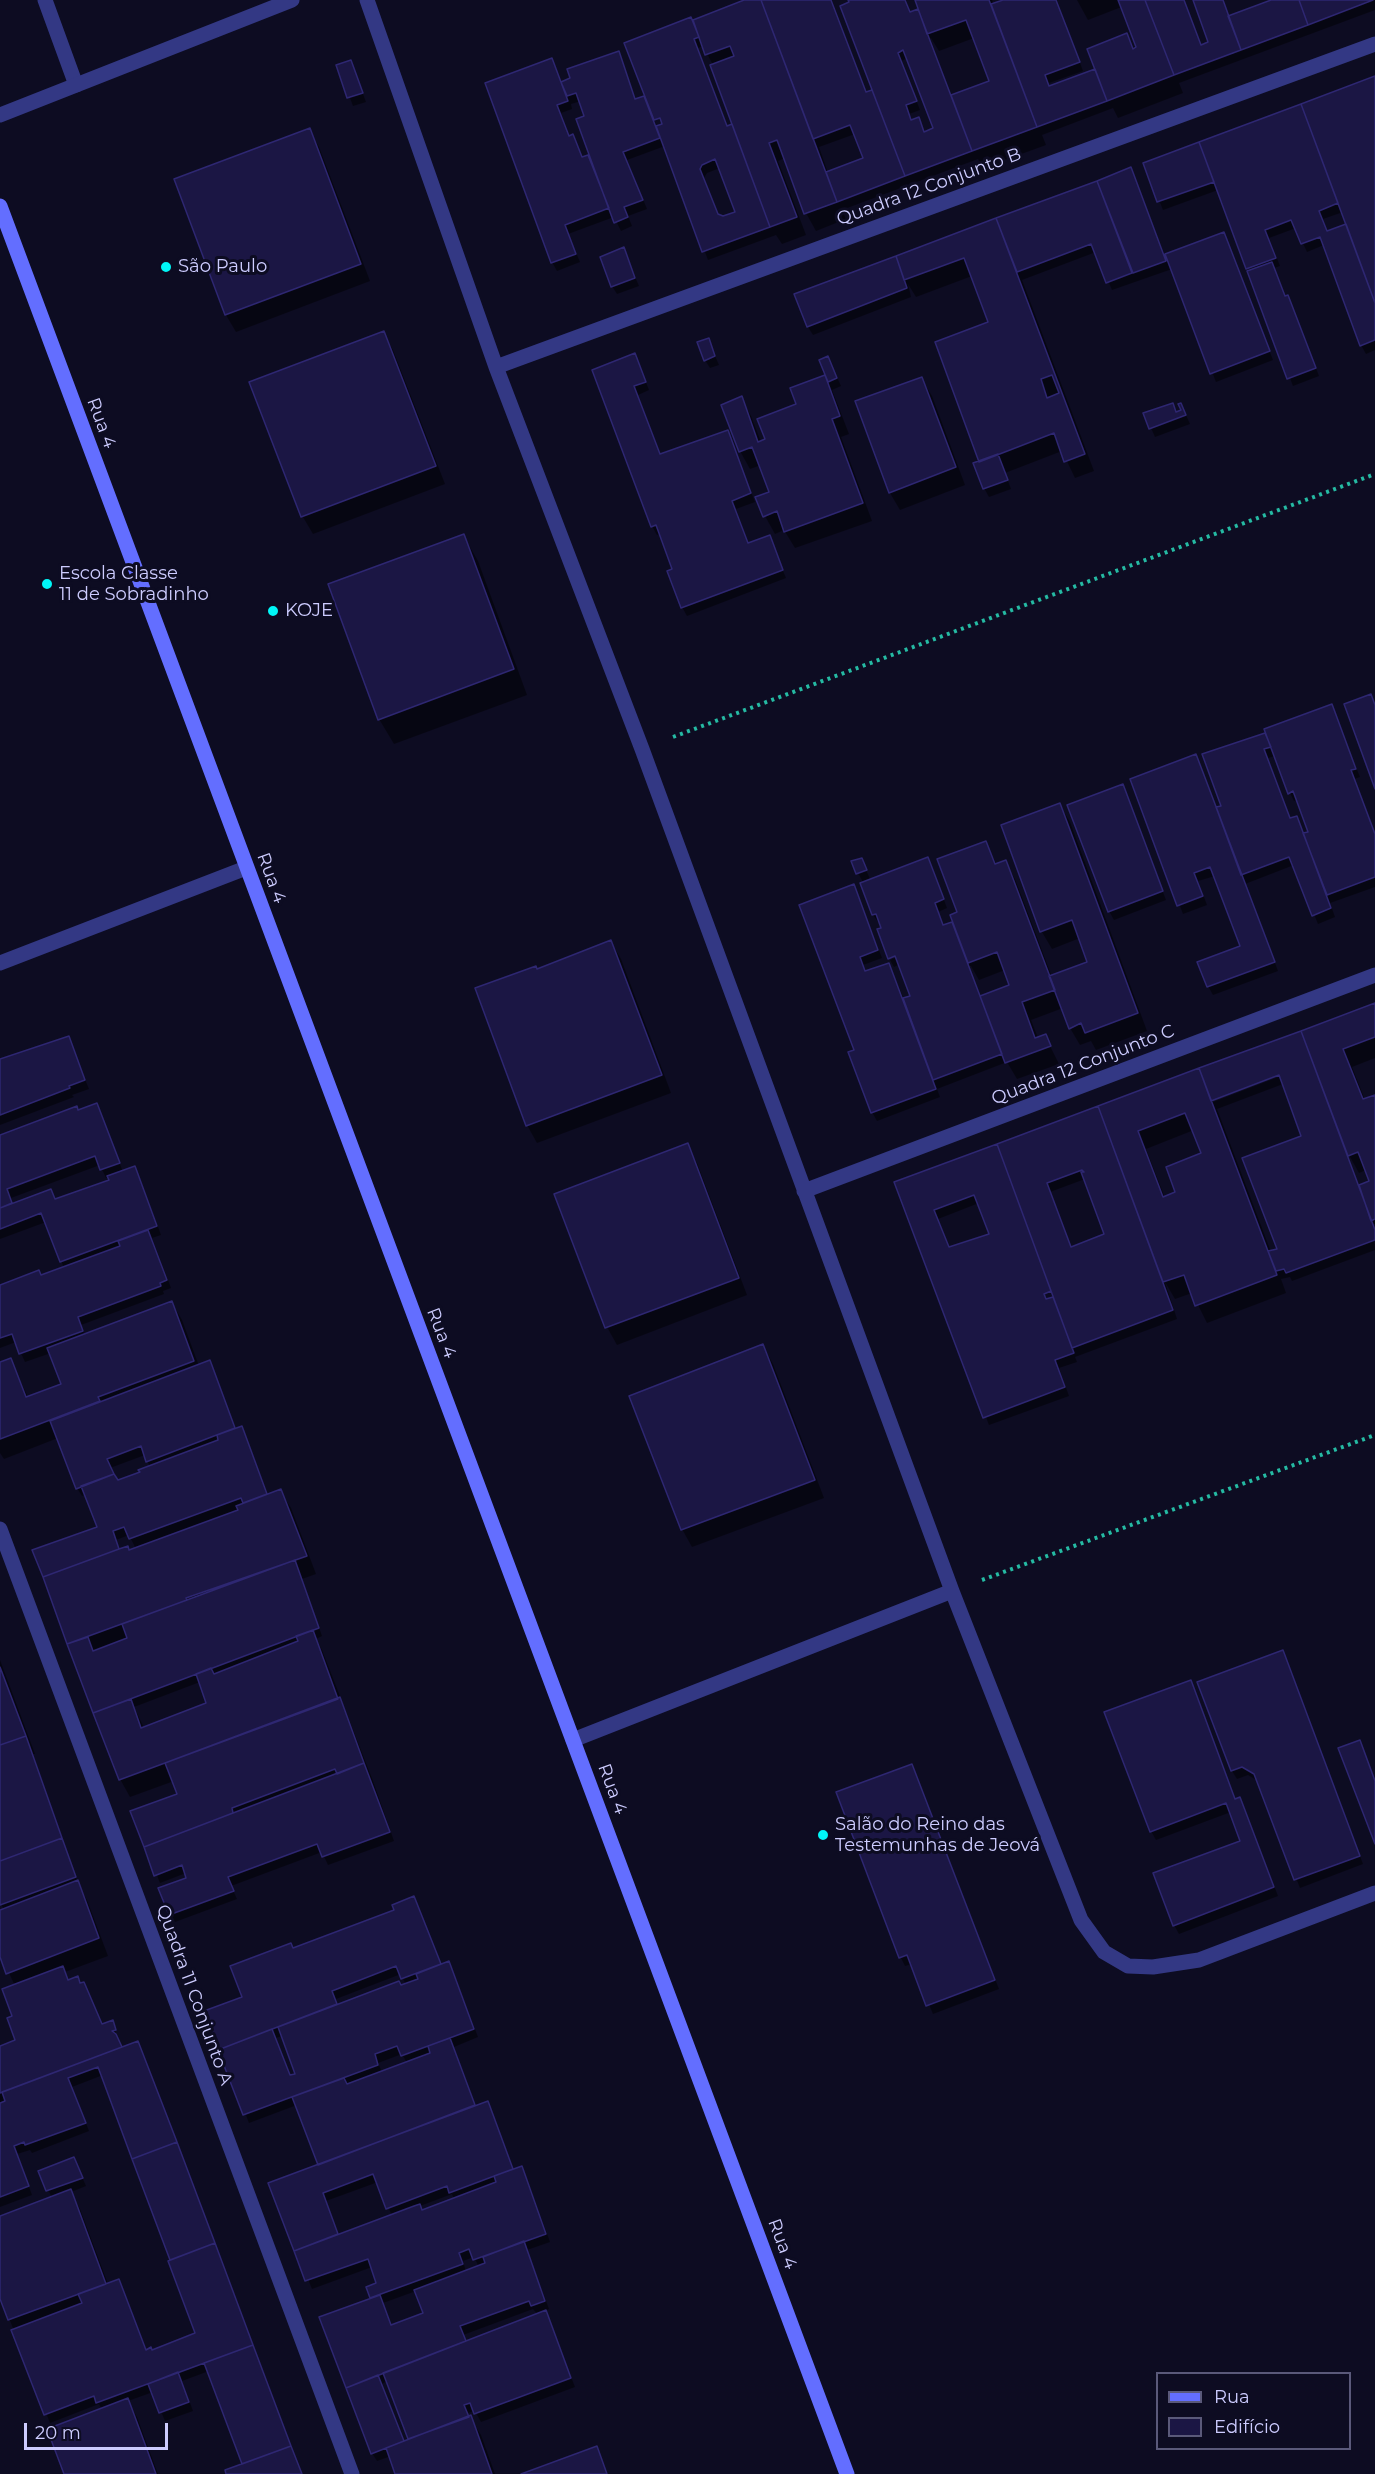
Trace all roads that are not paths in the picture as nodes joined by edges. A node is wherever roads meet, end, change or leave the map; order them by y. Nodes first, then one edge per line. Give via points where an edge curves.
1 (45, 0) edge
2 (292, 0) edge
3 (367, 0) edge
4 (1375, 44) edge
5 (76, 85) junction
6 (0, 115) edge
7 (0, 206) edge
8 (496, 367) junction
9 (246, 868) junction
10 (0, 963) edge
11 (1375, 975) edge
12 (804, 1191) junction
13 (0, 1529) edge
14 (952, 1590) junction
15 (573, 1740) junction
16 (1375, 1893) edge
17 (352, 2474) edge
18 (847, 2474) edge

1 - 5 street
2 - 5 street
3 - 8 street
4 - 8 street, Quadra 12 Conjunto B
5 - 6 street
7 - 9 street, Rua 4
8 - 12 street via 642,749
9 - 10 street
9 - 15 street, Rua 4
11 - 12 street, Quadra 12 Conjunto C
12 - 14 street
13 - 17 street, Quadra 11 Conjunto A
14 - 15 street
14 - 16 street via 1081,1920 1104,1952 1128,1966 1153,1967 1199,1959
15 - 18 street, Rua 4

